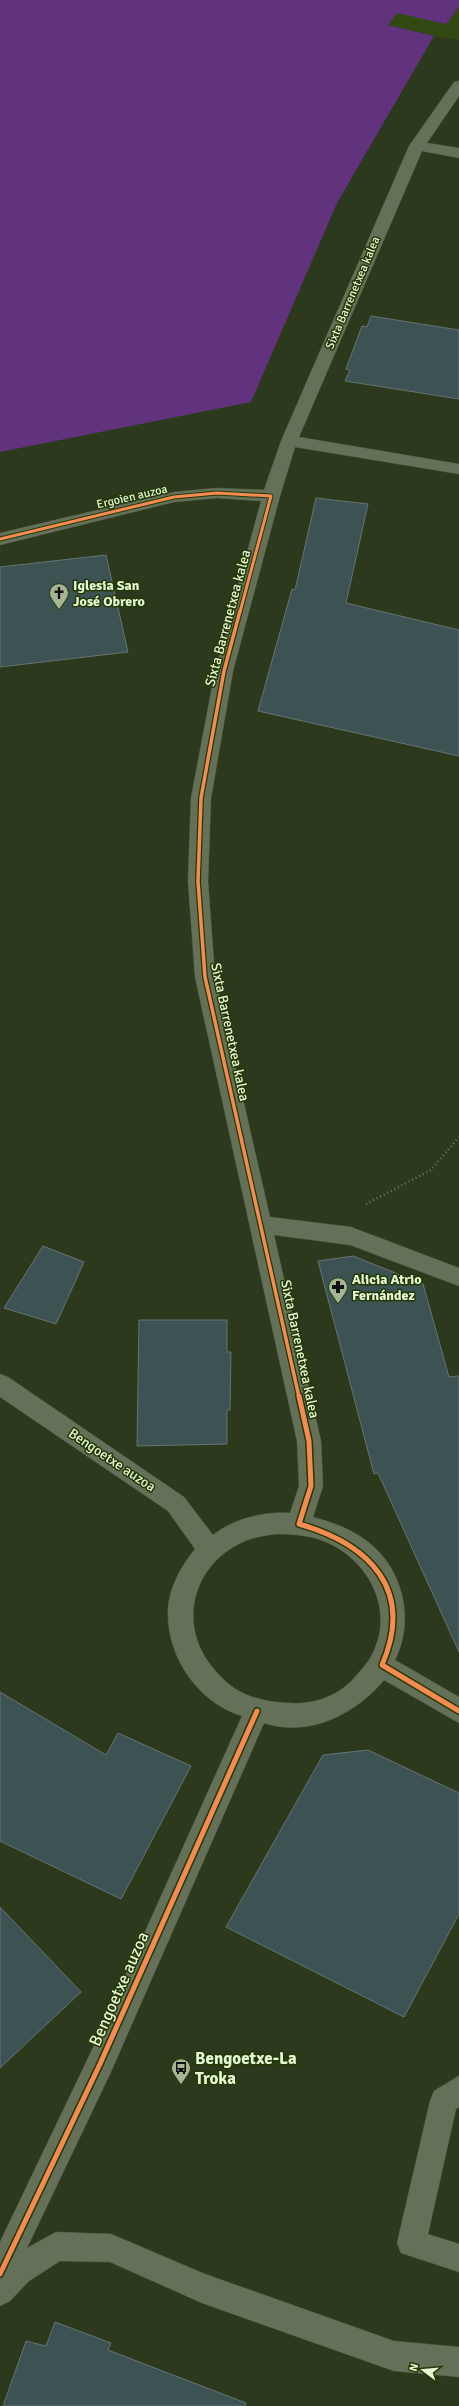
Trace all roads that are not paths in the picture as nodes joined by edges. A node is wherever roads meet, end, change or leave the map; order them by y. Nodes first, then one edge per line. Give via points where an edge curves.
1 (459, 85) edge
2 (417, 146) junction
3 (459, 153) edge
4 (289, 441) junction
5 (459, 469) edge
6 (271, 496) junction
7 (0, 539) edge
8 (262, 1225) junction
9 (459, 1277) edge
10 (0, 1384) edge
11 (300, 1524) junction
12 (210, 1551) junction
13 (382, 1665) junction
14 (257, 1711) junction
15 (459, 1711) edge
16 (459, 2090) edge
17 (459, 2258) edge
18 (0, 2274) edge
19 (0, 2291) edge
20 (459, 2362) edge

1 - 2 street, Sixta Barrenetxea kalea
2 - 3 street
2 - 4 street, Sixta Barrenetxea kalea
4 - 5 street
4 - 6 street, Sixta Barrenetxea kalea
6 - 7 street, Ergoien auzoa via 217,493 174,496
6 - 8 street, Sixta Barrenetxea kalea via 224,671 212,729 201,798 198,881 204,977
8 - 9 street via 351,1236
8 - 11 street, Sixta Barrenetxea kalea via 309,1442 311,1486
10 - 12 street, Bengoetxe auzoa via 176,1504
11 - 12 street via 275,1523 251,1528 229,1537
11 - 13 street via 324,1529 346,1540 366,1556 381,1574 390,1596 394,1620 391,1643
12 - 14 street via 195,1568 185,1588 180,1609 181,1631 187,1653 198,1672 214,1689 234,1703
13 - 14 street via 365,1686 342,1703 316,1713 286,1716
13 - 15 street
14 - 18 street, Bengoetxe auzoa via 100,2064
16 - 17 street via 444,2101 411,2243
19 - 20 street via 19,2271 56,2246 111,2248 202,2288 394,2356

